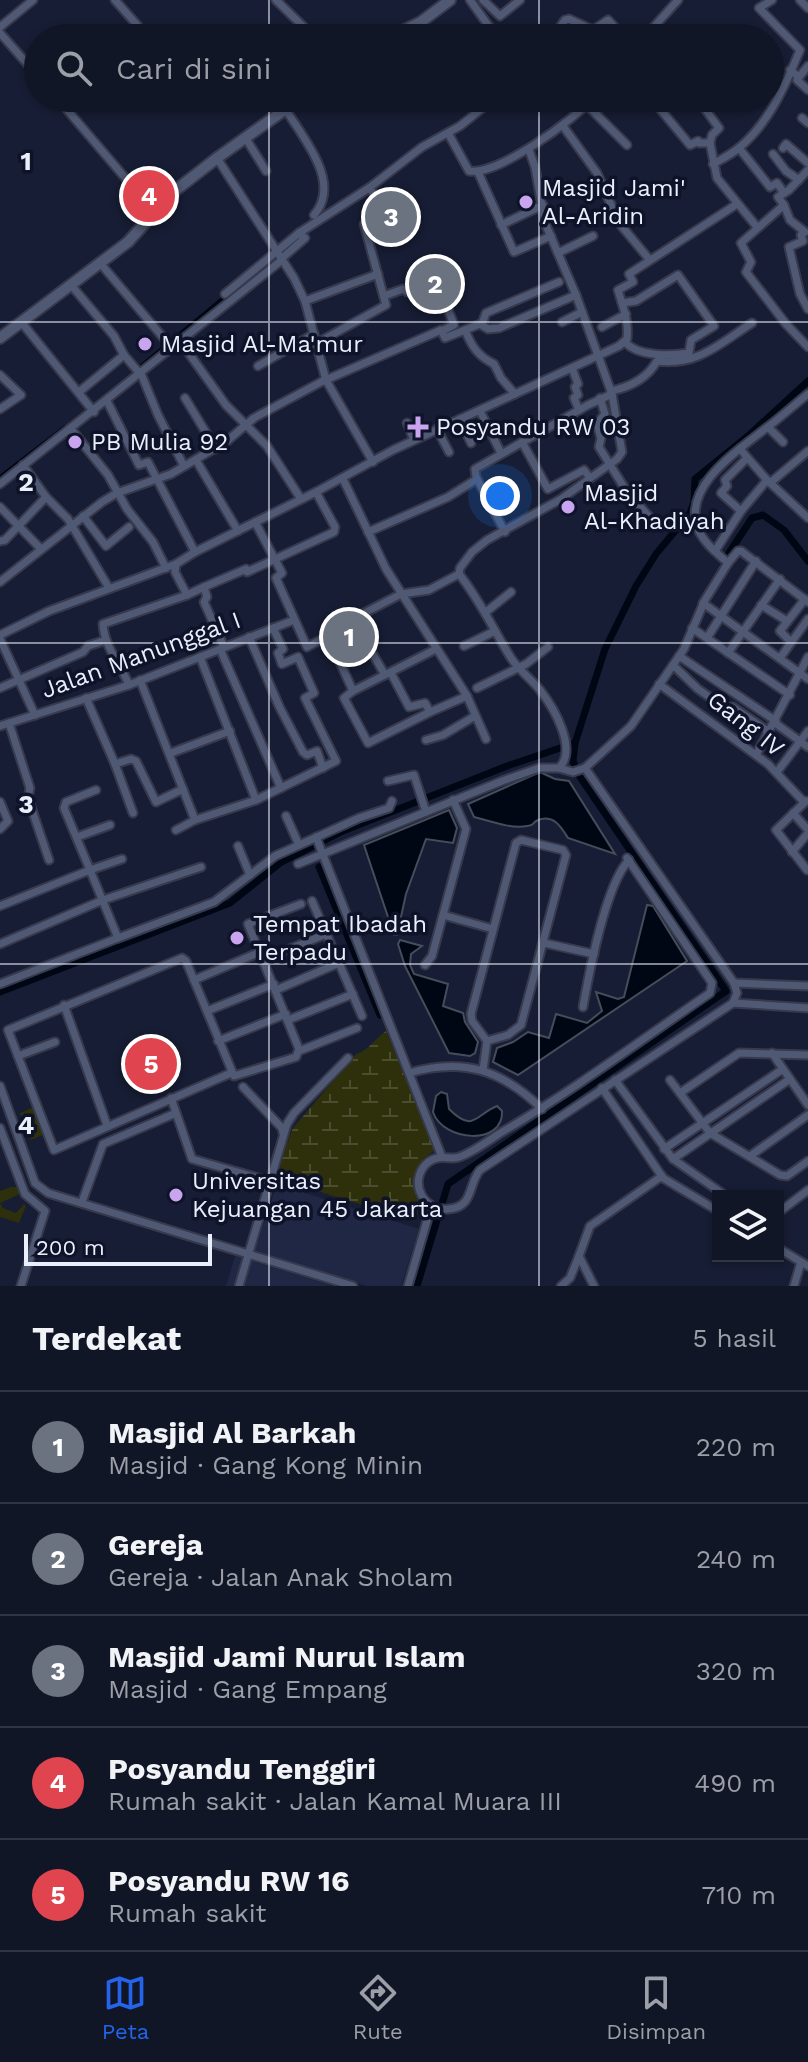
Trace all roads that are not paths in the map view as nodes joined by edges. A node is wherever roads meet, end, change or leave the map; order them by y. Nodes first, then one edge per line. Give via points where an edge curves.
1 (33, 0) edge
2 (115, 0) edge
3 (276, 0) edge
4 (450, 0) edge
5 (470, 0) edge
6 (483, 0) edge
7 (520, 0) edge
8 (678, 0) edge
9 (772, 0) edge
10 (800, 0) edge
11 (808, 8) edge
12 (136, 24) edge
13 (301, 24) edge
14 (417, 24) edge
15 (487, 24) edge
16 (562, 24) edge
17 (580, 24) edge
18 (656, 24) edge
19 (775, 24) edge
20 (0, 27) edge
21 (0, 33) edge
22 (784, 34) edge
23 (24, 60) edge
24 (808, 66) edge
25 (790, 70) junction
26 (799, 77) junction
27 (784, 84) edge
28 (808, 90) edge
29 (69, 112) edge
30 (283, 112) edge
31 (287, 112) edge
32 (476, 112) edge
33 (579, 112) edge
34 (594, 112) edge
35 (663, 112) edge
36 (707, 112) edge
37 (769, 112) edge
38 (563, 126) junction
39 (448, 133) junction
40 (245, 137) junction
41 (710, 143) junction
42 (627, 145) dead end
43 (739, 148) junction
44 (783, 148) dead end
45 (529, 150) junction
46 (773, 154) dead end
47 (217, 158) junction
48 (808, 163) edge
49 (713, 164) junction
50 (808, 170) edge
51 (266, 171) dead end
52 (478, 172) junction
53 (799, 180) junction
54 (369, 188) junction
55 (784, 193) junction
56 (737, 204) junction
57 (543, 205) junction
58 (784, 205) junction
59 (156, 214) junction
60 (314, 215) dead end
61 (501, 225) junction
62 (757, 227) junction
63 (807, 232) edge
64 (551, 236) junction
65 (593, 236) dead end
66 (558, 253) junction
67 (279, 256) junction
68 (649, 259) junction
69 (100, 263) junction
70 (378, 274) junction
71 (559, 282) dead end
72 (71, 285) junction
73 (225, 294) dead end
74 (576, 295) junction
75 (384, 296) junction
76 (305, 301) junction
77 (622, 303) junction
78 (808, 309) edge
79 (582, 312) junction
80 (626, 314) junction
81 (562, 322) dead end
82 (22, 323) junction
83 (752, 323) dead end
84 (482, 324) junction
85 (602, 327) dead end
86 (465, 330) junction
87 (442, 331) junction
88 (314, 334) junction
89 (0, 338) edge
90 (180, 341) junction
91 (625, 342) junction
92 (317, 343) junction
93 (169, 344) junction
94 (808, 347) edge
95 (124, 355) junction
96 (598, 357) junction
97 (258, 366) dead end
98 (572, 368) junction
99 (138, 371) junction
100 (0, 375) edge
101 (326, 380) junction
102 (79, 392) junction
103 (611, 393) junction
104 (515, 394) junction
105 (808, 394) edge
106 (185, 398) dead end
107 (600, 398) junction
108 (107, 401) junction
109 (0, 409) edge
110 (92, 409) junction
111 (579, 410) junction
112 (480, 411) junction
113 (460, 419) junction
114 (407, 423) dead end
115 (247, 424) junction
116 (768, 427) junction
117 (71, 429) junction
118 (437, 429) junction
119 (414, 440) junction
120 (522, 442) junction
121 (783, 442) dead end
122 (471, 443) dead end
123 (216, 449) junction
124 (740, 449) junction
125 (808, 451) edge
126 (449, 452) dead end
127 (501, 453) junction
128 (747, 458) junction
129 (196, 460) junction
130 (373, 462) junction
131 (23, 465) junction
132 (608, 465) junction
133 (184, 466) junction
134 (713, 475) junction
135 (590, 478) junction
136 (343, 479) junction
137 (477, 479) junction
138 (155, 480) junction
139 (769, 482) junction
140 (0, 484) edge
141 (726, 487) junction
142 (316, 492) junction
143 (117, 493) junction
144 (46, 497) junction
145 (301, 499) junction
146 (0, 507) edge
147 (741, 511) junction
148 (807, 514) edge
149 (83, 516) junction
150 (255, 522) junction
151 (654, 522) dead end
152 (18, 524) junction
153 (70, 526) junction
154 (129, 527) dead end
155 (238, 531) junction
156 (368, 532) junction
157 (505, 532) junction
158 (0, 541) edge
159 (41, 549) junction
160 (195, 552) junction
161 (723, 558) junction
162 (276, 559) junction
163 (756, 561) junction
164 (176, 564) junction
165 (166, 568) junction
166 (459, 574) junction
167 (780, 579) junction
168 (0, 582) edge
169 (204, 587) junction
170 (109, 588) junction
171 (511, 592) dead end
172 (401, 594) junction
173 (187, 595) junction
174 (806, 600) edge
175 (703, 603) junction
176 (761, 605) junction
177 (486, 612) junction
178 (721, 615) junction
179 (808, 619) edge
180 (294, 620) junction
181 (349, 621) junction
182 (787, 621) junction
183 (273, 628) junction
184 (692, 628) junction
185 (495, 631) junction
186 (744, 631) junction
187 (328, 636) junction
188 (0, 637) edge
189 (249, 637) junction
190 (707, 638) junction
191 (106, 640) junction
192 (791, 642) junction
193 (464, 646) dead end
194 (548, 647) dead end
195 (222, 648) junction
196 (436, 649) junction
197 (728, 653) junction
198 (679, 656) junction
199 (4, 657) edge
200 (200, 657) junction
201 (808, 657) edge
202 (780, 658) junction
203 (673, 665) junction
204 (519, 667) junction
205 (388, 674) junction
206 (804, 676) edge
207 (19, 680) junction
208 (140, 680) junction
209 (659, 684) junction
210 (129, 685) junction
211 (0, 688) edge
212 (477, 688) dead end
213 (353, 691) junction
214 (790, 695) junction
215 (467, 696) junction
216 (86, 698) junction
217 (430, 712) junction
218 (35, 715) junction
219 (475, 716) junction
220 (776, 722) junction
221 (9, 723) junction
222 (0, 726) edge
223 (230, 731) junction
224 (808, 731) edge
225 (769, 732) junction
226 (486, 739) dead end
227 (426, 740) dead end
228 (800, 741) junction
229 (808, 747) edge
230 (171, 753) junction
231 (756, 755) junction
232 (115, 764) junction
233 (323, 768) junction
234 (559, 768) junction
235 (580, 769) junction
236 (777, 772) junction
237 (388, 781) dead end
238 (281, 788) junction
239 (183, 789) junction
240 (96, 790) dead end
241 (256, 800) junction
242 (453, 800) junction
243 (392, 801) dead end
244 (806, 801) edge
245 (0, 802) edge
246 (425, 811) junction
247 (133, 813) dead end
248 (793, 813) junction
249 (286, 816) dead end
250 (195, 820) junction
251 (110, 825) dead end
252 (0, 829) edge
253 (176, 830) dead end
254 (808, 832) edge
255 (77, 837) junction
256 (318, 840) junction
257 (299, 845) junction
258 (238, 846) dead end
259 (792, 852) junction
260 (323, 853) junction
261 (122, 859) dead end
262 (49, 860) dead end
263 (298, 864) dead end
264 (201, 867) dead end
265 (90, 870) junction
266 (808, 872) edge
267 (250, 875) junction
268 (103, 900) junction
269 (312, 901) dead end
270 (301, 904) dead end
271 (0, 906) edge
272 (443, 915) junction
273 (493, 929) junction
274 (326, 934) junction
275 (118, 938) junction
276 (544, 943) junction
277 (0, 944) edge
278 (594, 954) junction
279 (262, 956) junction
280 (339, 963) junction
281 (425, 965) dead end
282 (194, 980) junction
283 (734, 983) junction
284 (0, 984) edge
285 (808, 986) edge
286 (275, 987) junction
287 (353, 994) junction
288 (733, 1003) junction
289 (64, 1005) junction
290 (583, 1007) dead end
291 (808, 1008) edge
292 (207, 1011) junction
293 (362, 1016) dead end
294 (287, 1017) junction
295 (357, 1028) dead end
296 (218, 1041) junction
297 (487, 1041) junction
298 (55, 1042) dead end
299 (299, 1051) junction
300 (772, 1053) junction
301 (808, 1055) edge
302 (18, 1056) junction
303 (348, 1058) dead end
304 (783, 1069) junction
305 (483, 1070) junction
306 (231, 1073) junction
307 (409, 1073) junction
308 (790, 1079) junction
309 (670, 1080) dead end
310 (609, 1084) junction
311 (0, 1086) edge
312 (243, 1087) dead end
313 (680, 1093) junction
314 (171, 1098) junction
315 (808, 1105) edge
316 (542, 1109) junction
317 (176, 1113) junction
318 (808, 1115) edge
319 (701, 1123) junction
320 (107, 1125) junction
321 (0, 1128) edge
322 (283, 1133) junction
323 (710, 1133) junction
324 (664, 1149) junction
325 (750, 1156) junction
326 (442, 1157) junction
327 (673, 1159) junction
328 (808, 1161) edge
329 (662, 1176) junction
330 (269, 1181) junction
331 (717, 1190) edge
332 (808, 1190) edge
333 (82, 1202) junction
334 (433, 1207) junction
335 (712, 1207) edge
336 (784, 1208) edge
337 (784, 1252) edge
338 (249, 1253) junction
339 (579, 1256) junction
340 (805, 1264) edge
341 (21, 1286) edge
342 (239, 1286) edge
343 (353, 1286) edge
344 (408, 1286) edge
345 (561, 1286) edge
346 (594, 1286) edge
347 (794, 1286) edge

1 - 20 street
2 - 12 street
3 - 13 street
4 - 14 main road
5 - 15 street
6 - 7 street via 500,16
8 - 18 street
9 - 19 street via 759,8
10 - 11 street
16 - 17 street via 569,19
21 - 23 street
22 - 25 street via 800,50
24 - 26 street
25 - 26 street
25 - 27 street
26 - 28 street
29 - 59 street
30 - 40 main road
31 - 60 street via 325,184 324,199
32 - 39 street
33 - 38 street
34 - 42 street
35 - 41 street via 690,145
36 - 41 street via 719,128
37 - 43 street
38 - 45 street
38 - 68 street via 597,173 619,223
39 - 52 street via 469,171
39 - 54 street
40 - 47 main road
40 - 51 street
41 - 49 street
43 - 49 street
43 - 55 street via 770,187 777,183
44 - 48 street via 786,144
45 - 52 street
45 - 57 street
46 - 53 street
47 - 59 main road via 172,193
47 - 67 street
49 - 56 street
50 - 53 street
52 - 61 street
53 - 55 street
54 - 67 street via 299,233 305,238
54 - 70 street via 382,203 364,224
55 - 58 street via 778,198
56 - 62 street
56 - 68 street
57 - 61 street
57 - 64 street
58 - 62 street
58 - 63 street via 790,220
59 - 69 main road
61 - 64 street via 515,252
62 - 94 street via 741,243 751,262 746,272
63 - 78 street via 801,235 803,241 789,247
64 - 66 street
65 - 66 street
66 - 74 street
67 - 73 street
67 - 76 street
67 - 90 street
68 - 77 street via 629,274 633,282 618,290
69 - 72 main road
69 - 93 street
70 - 75 street
70 - 76 street
71 - 84 street via 486,313
72 - 82 main road
72 - 95 street
74 - 79 street
74 - 84 street via 499,328
75 - 87 street via 418,288 425,306 444,299 454,325
75 - 92 street via 384,307
76 - 88 street
77 - 80 street
77 - 91 street via 636,301 678,275 714,326 691,340 689,353 632,349
79 - 81 street
79 - 96 street
80 - 85 street
80 - 91 street
82 - 89 main road
82 - 102 street
83 - 103 street via 700,356 676,363 657,361 636,384
84 - 86 street
86 - 87 street via 446,338
86 - 104 street via 477,354 494,364
87 - 101 street
88 - 92 street
88 - 97 street
90 - 93 street
90 - 115 street via 226,405
91 - 96 street
92 - 101 street
93 - 99 street
95 - 99 street
95 - 102 street
96 - 98 street
96 - 103 street
98 - 104 street
98 - 111 street
99 - 108 street
99 - 133 street
100 - 109 street via 21,395
101 - 115 street
101 - 130 street
102 - 110 street
103 - 107 street
103 - 132 street via 622,452
104 - 112 street
105 - 116 street
106 - 123 street
107 - 111 street
107 - 132 street via 605,414 597,424 598,446
108 - 110 street
108 - 138 street via 139,465 148,462
110 - 117 street
111 - 120 street
112 - 113 street
112 - 127 street
113 - 118 street
113 - 122 street
114 - 119 street
115 - 123 street
115 - 145 street
116 - 121 street
116 - 124 street
117 - 131 street
117 - 143 street
118 - 119 street
118 - 126 street
119 - 130 street
120 - 127 street
120 - 135 street via 548,489 584,470
123 - 129 street
124 - 128 street
124 - 134 street
125 - 139 street
127 - 137 street via 477,467
128 - 139 street
128 - 141 street via 725,480
129 - 133 street
129 - 155 street
130 - 136 street
131 - 140 street
131 - 144 street
132 - 135 street
132 - 151 street
133 - 138 street
134 - 141 street
134 - 161 street via 701,490 696,516 698,529
135 - 157 street
136 - 142 street
136 - 156 street
137 - 156 street
137 - 157 street
138 - 143 street
138 - 160 street
139 - 147 street
139 - 148 street
141 - 147 street via 721,494
142 - 145 street
142 - 162 street via 335,531
143 - 149 street
143 - 165 street
144 - 152 street
144 - 153 street
145 - 150 street
146 - 152 street
147 - 161 street
149 - 153 street
149 - 154 street via 106,546
150 - 155 street
150 - 162 street
152 - 158 street
152 - 159 street
153 - 159 street
153 - 170 street
155 - 160 street
156 - 172 street
157 - 166 street via 472,552
159 - 168 street
160 - 164 street
161 - 163 street via 739,551
161 - 175 street
162 - 169 street
162 - 180 street via 282,573 276,578
163 - 167 street
163 - 178 street
164 - 165 street
164 - 173 street
165 - 170 street
166 - 172 street via 429,590
166 - 177 street
167 - 174 street
167 - 176 street
169 - 173 street
169 - 195 street via 204,602
170 - 188 street
171 - 177 street
172 - 181 street
172 - 196 street
173 - 191 street via 106,622
174 - 182 street
175 - 178 street
175 - 184 street
176 - 182 street
176 - 186 street
177 - 185 street
178 - 186 street
178 - 190 street
179 - 192 street
180 - 183 street, Jalan Manunggal I
180 - 187 street via 307,647
181 - 187 street
181 - 205 street
182 - 192 street via 780,632
183 - 189 street, Jalan Manunggal I
183 - 233 street via 283,649 278,653 282,664 298,657 314,693 305,698 336,761
184 - 190 street
184 - 198 street
185 - 193 street
185 - 204 street
186 - 197 street
186 - 202 street
187 - 213 street
188 - 199 street
189 - 195 street, Jalan Manunggal I
189 - 233 street via 302,751 316,751
190 - 197 street
191 - 207 street
191 - 210 street
192 - 202 street
194 - 204 street
195 - 200 street, Jalan Manunggal I
195 - 238 street
196 - 205 street
196 - 215 street
197 - 214 street
198 - 203 street
198 - 220 street
199 - 207 street
200 - 208 street, Jalan Manunggal I
200 - 223 street
201 - 206 street
202 - 206 street
203 - 209 street
203 - 225 street via 725,708 733,707
204 - 212 street
204 - 234 street via 542,692 564,738 567,753
205 - 213 street
205 - 217 street via 409,707 426,703
206 - 214 street
207 - 211 street
207 - 218 street
208 - 210 street, Jalan Manunggal I
208 - 230 street
209 - 231 street, Gang IV
209 - 235 street via 631,726
210 - 216 street, Jalan Manunggal I
213 - 217 street via 344,698 368,743
214 - 220 street
215 - 217 street
215 - 219 street
216 - 218 street, Jalan Manunggal I
216 - 232 street
218 - 221 street, Jalan Manunggal I
219 - 226 street
219 - 227 street
220 - 225 street
220 - 228 street
221 - 222 street, Jalan Manunggal I
221 - 262 street
223 - 230 street
223 - 241 street
224 - 228 street
225 - 231 street
228 - 229 street
228 - 236 street
230 - 239 street
231 - 236 street, Gang IV
232 - 239 street via 136,761 156,802
232 - 247 street
233 - 238 street
234 - 235 street
234 - 242 street via 534,770
235 - 283 street
236 - 244 street, Gang IV
237 - 246 street via 414,775
238 - 241 street
239 - 250 street
240 - 255 street via 64,804
241 - 250 street
242 - 246 street
242 - 272 street via 466,829
243 - 256 street via 389,808
244 - 248 street
245 - 252 street via 8,821
246 - 260 street
248 - 254 street
248 - 259 street via 776,830
249 - 257 street
250 - 253 street
251 - 255 street
254 - 259 street
255 - 265 street
256 - 257 street
256 - 260 street
257 - 267 street
258 - 267 street
259 - 266 street
260 - 263 street
260 - 307 street
261 - 265 street
264 - 268 street
265 - 268 street
265 - 271 street
267 - 275 street via 214,902
268 - 275 street
268 - 277 street
269 - 274 street
270 - 279 street via 248,924
272 - 273 street
272 - 281 street
273 - 276 street via 516,843 563,850
273 - 297 street via 471,1017
274 - 279 street
274 - 280 street
275 - 284 street
276 - 278 street
276 - 297 street via 521,1025
278 - 290 street
278 - 316 street via 617,877 628,859 713,988
279 - 282 street
279 - 286 street
280 - 286 street
280 - 287 street
282 - 289 street via 180,957
282 - 292 street
283 - 285 street
283 - 288 street
286 - 292 street
286 - 294 street
287 - 293 street
287 - 294 street
288 - 291 street
288 - 310 street
289 - 302 street via 8,1029
289 - 320 street
292 - 296 street
294 - 296 street
294 - 299 street
295 - 299 street
296 - 306 street
297 - 305 street
298 - 302 street
299 - 306 street via 296,1057 238,1077
300 - 301 street
300 - 304 street
300 - 313 street via 737,1054
302 - 320 street via 54,1150
303 - 322 street via 294,1113
304 - 308 street
304 - 319 street
305 - 307 street via 446,1066
305 - 316 street via 525,1092
306 - 314 street
307 - 326 street
308 - 315 street
308 - 323 street
309 - 313 street
310 - 324 street
310 - 329 street
310 - 334 street via 488,1164 473,1179 466,1201 447,1210
311 - 333 street via 35,1183 48,1193
312 - 322 street
313 - 319 street
314 - 317 street
314 - 320 street
316 - 326 street via 455,1158
317 - 330 street via 192,1159
317 - 333 street via 103,1144
318 - 325 street
319 - 323 street
319 - 324 street
321 - 341 street via 25,1194 45,1211
322 - 330 street
323 - 325 street
323 - 327 street
324 - 327 street
325 - 328 street via 787,1176
326 - 334 street via 427,1164 419,1178 420,1194
327 - 331 street
329 - 335 street
329 - 339 street via 590,1226
330 - 338 street
332 - 336 street
333 - 338 street
334 - 344 street
337 - 340 street
338 - 342 street
338 - 343 street
339 - 345 street
339 - 346 street
340 - 347 street

